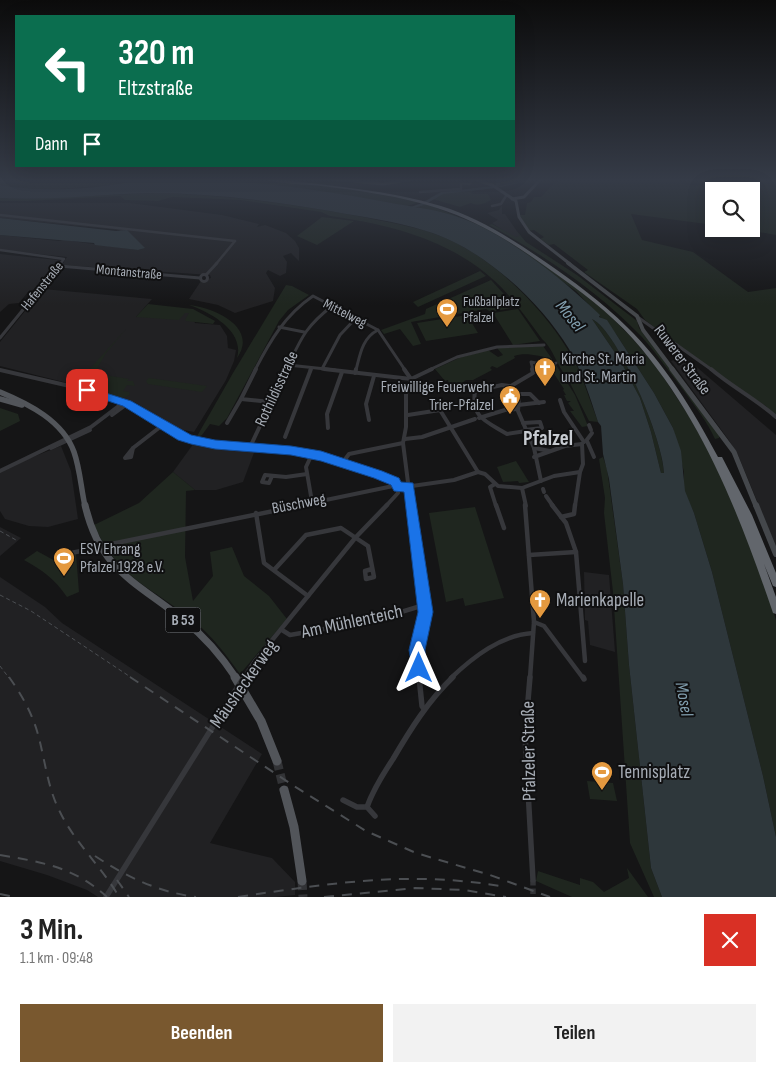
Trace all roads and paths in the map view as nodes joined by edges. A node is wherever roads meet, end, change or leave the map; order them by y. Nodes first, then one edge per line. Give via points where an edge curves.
1 (53, 221) edge
2 (473, 221) edge
3 (477, 221) edge
4 (522, 221) edge
5 (0, 250) edge
6 (59, 266) junction
7 (332, 306) junction
8 (356, 318) junction
9 (638, 318) junction
10 (278, 327) junction
11 (378, 330) junction
12 (304, 332) junction
13 (0, 338) edge
14 (544, 345) dead end
15 (556, 363) dead end
16 (288, 365) junction
17 (311, 368) junction
18 (322, 369) junction
19 (0, 370) edge
20 (342, 372) junction
21 (355, 373) junction
22 (374, 376) junction
23 (411, 379) junction
24 (511, 386) junction
25 (0, 392) edge
26 (518, 394) junction
27 (114, 398) junction
28 (241, 398) junction
29 (0, 399) edge
30 (560, 400) dead end
31 (270, 402) junction
32 (544, 402) dead end
33 (126, 403) junction
34 (539, 403) junction
35 (32, 407) junction
36 (518, 407) junction
37 (116, 409) junction
38 (408, 415) junction
39 (480, 417) junction
40 (776, 417) edge
41 (369, 420) dead end
42 (474, 420) dead end
43 (227, 423) dead end
44 (523, 423) junction
45 (164, 424) junction
46 (589, 425) dead end
47 (328, 428) dead end
48 (450, 428) junction
49 (59, 430) junction
50 (525, 430) junction
51 (81, 435) junction
52 (285, 437) dead end
53 (67, 440) junction
54 (404, 441) junction
55 (585, 442) junction
56 (54, 444) junction
57 (250, 447) junction
58 (133, 448) dead end
59 (534, 448) junction
60 (72, 449) junction
61 (552, 451) junction
62 (312, 454) junction
63 (30, 456) junction
64 (534, 457) junction
65 (594, 457) dead end
66 (343, 462) junction
67 (0, 471) edge
68 (478, 472) junction
69 (580, 472) junction
70 (307, 474) junction
71 (272, 476) dead end
72 (541, 481) junction
73 (495, 484) junction
74 (398, 487) junction
75 (409, 487) junction
76 (522, 488) junction
77 (544, 492) dead end
78 (312, 502) junction
79 (256, 513) junction
80 (561, 517) junction
81 (504, 528) dead end
82 (356, 537) junction
83 (576, 552) junction
84 (71, 554) dead end
85 (776, 554) edge
86 (529, 555) junction
87 (372, 569) dead end
88 (274, 570) junction
89 (776, 583) edge
90 (308, 596) junction
91 (424, 605) junction
92 (776, 610) edge
93 (534, 622) junction
94 (282, 630) junction
95 (533, 633) junction
96 (586, 662) dead end
97 (584, 679) dead end
98 (424, 709) junction
99 (277, 761) tunnel mouth
100 (284, 790) tunnel mouth
101 (343, 800) dead end
102 (367, 807) junction
103 (375, 816) dead end
104 (532, 880) tunnel mouth
105 (302, 881) tunnel mouth
106 (106, 897) edge

1 - 6 street, Montanstraße via 234,241 206,275 209,277 206,280
2 - 92 highway via 534,256 607,311 647,352 683,402 723,475 756,551
3 - 89 highway via 510,238 588,292 638,337 672,380 709,439 748,515
4 - 9 main road, Ruwerer Straße via 529,232
5 - 6 street, Hafenstraße via 64,258
6 - 13 street, Hafenstraße
7 - 8 street, Mittelweg
7 - 10 street, Mittelweg via 313,296
7 - 12 street, Rothildisstraße
8 - 11 street, Mittelweg
8 - 18 street via 336,338
9 - 40 street
9 - 85 main road, Ruwerer Straße via 643,330 734,452
10 - 12 street, Rothildisstraße
10 - 28 street
11 - 21 street via 365,342
11 - 23 street, Mittelweg
12 - 16 street, Rothildisstraße
14 - 23 street via 497,347 457,357
15 - 24 street via 550,366 531,362 533,373
16 - 17 street
16 - 31 street, Rothildisstraße
17 - 18 street
17 - 52 street
18 - 20 street
19 - 27 street
20 - 21 street
20 - 47 street via 327,414
21 - 22 street
22 - 23 street
22 - 41 street via 366,406
23 - 38 street via 405,391
24 - 26 street
24 - 39 street via 473,392 473,404
25 - 35 main road, B 53
26 - 34 street via 533,394
26 - 36 street
27 - 33 street
27 - 37 street
28 - 31 street
28 - 43 street
29 - 35 main road
30 - 55 street via 564,412
31 - 57 street, Rothildisstraße
32 - 34 street
33 - 37 street
33 - 45 street
33 - 51 street
34 - 36 street
35 - 49 main road, B 53
36 - 39 street
36 - 44 street
37 - 53 street
38 - 48 street via 440,410
38 - 54 street
39 - 50 street via 507,434
42 - 48 street
44 - 50 street
44 - 50 street via 542,424 542,428
45 - 57 street via 192,442
45 - 58 street
46 - 55 street via 592,432
48 - 54 street
48 - 68 street
49 - 53 main road, B 53
49 - 56 street
50 - 59 street
51 - 53 street
51 - 60 street
53 - 56 street
53 - 60 main road, B 53
53 - 63 street
54 - 66 street via 349,454
54 - 75 street
55 - 61 street
55 - 65 street
55 - 69 street
56 - 63 street
57 - 62 street
59 - 61 street
59 - 64 street
60 - 99 main road, B 53 via 87,514 104,553 127,578 192,628 220,656 252,704
61 - 64 street
62 - 66 street
62 - 70 street via 306,467
63 - 67 street
64 - 72 street
66 - 74 street via 378,474 395,482
68 - 73 street
68 - 75 street, Büschweg via 454,480
69 - 72 street
69 - 80 street via 574,514
70 - 71 street via 292,478
70 - 78 street
72 - 76 street
73 - 76 street
73 - 81 street via 490,487
74 - 75 street, Büschweg
74 - 78 street, Büschweg
74 - 82 street, Mäusheckerweg via 396,495
75 - 91 street
76 - 86 street, Pfalzeler Straße
77 - 80 street
78 - 79 street, Büschweg
79 - 84 street, Büschweg, bridge
79 - 88 street via 264,563
80 - 83 street
82 - 87 street via 368,546
82 - 88 street via 341,528 306,535
82 - 90 street, Mäusheckerweg
83 - 86 street
83 - 96 street
86 - 93 street, Pfalzeler Straße
88 - 90 street
90 - 94 street, Mäusheckerweg
91 - 94 street, Am Mühlenteich via 375,620 319,630 290,635
91 - 98 street via 417,650
93 - 95 street, Pfalzeler Straße
93 - 97 street via 544,626
94 - 106 street, Mäusheckerweg, bridge via 244,676
95 - 98 street via 507,638 476,657 460,669
95 - 104 street, Pfalzeler Straße via 525,736
98 - 102 street
100 - 105 main road via 294,827
101 - 102 street via 357,807
102 - 103 street

